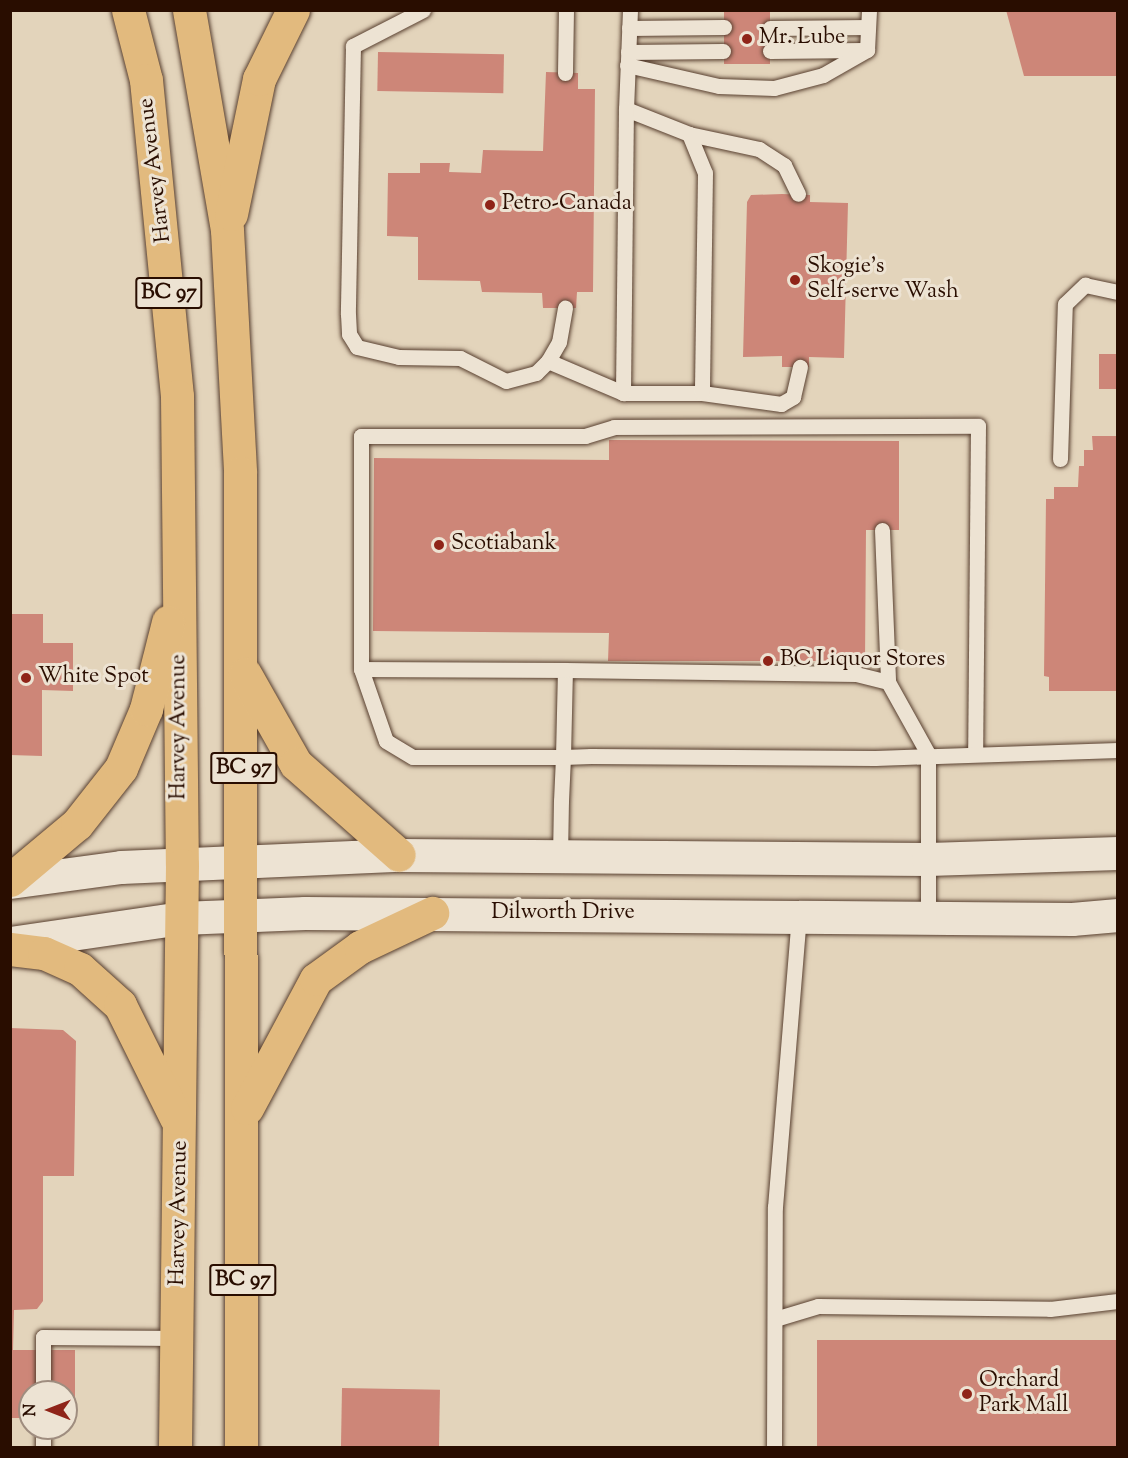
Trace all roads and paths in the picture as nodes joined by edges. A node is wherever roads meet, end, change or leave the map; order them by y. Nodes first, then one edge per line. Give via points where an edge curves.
1 (128, 10) edge
2 (189, 10) edge
3 (293, 10) edge
4 (423, 10) edge
5 (566, 10) edge
6 (630, 10) edge
7 (869, 10) edge
8 (724, 27) dead end
9 (868, 27) junction
10 (629, 28) junction
11 (771, 28) dead end
12 (867, 50) junction
13 (723, 51) dead end
14 (770, 51) dead end
15 (628, 58) junction
16 (565, 73) dead end
17 (626, 109) junction
18 (689, 134) junction
19 (798, 194) dead end
20 (227, 230) junction
21 (1118, 292) edge
22 (565, 308) dead end
23 (548, 361) junction
24 (800, 367) dead end
25 (623, 393) junction
26 (702, 393) junction
27 (1060, 459) dead end
28 (882, 530) dead end
29 (180, 579) junction
30 (361, 669) junction
31 (565, 670) junction
32 (244, 673) junction
33 (888, 682) junction
34 (1118, 750) edge
35 (975, 752) junction
36 (928, 753) junction
37 (562, 757) junction
38 (1118, 853) edge
39 (399, 855) junction
40 (560, 857) junction
41 (928, 858) junction
42 (240, 863) junction
43 (182, 865) junction
44 (10, 881) edge
45 (432, 913) junction
46 (242, 915) junction
47 (799, 915) junction
48 (1118, 915) edge
49 (181, 918) junction
50 (928, 919) junction
51 (10, 943) edge
52 (10, 949) edge
53 (245, 1113) junction
54 (181, 1129) junction
55 (1118, 1301) edge
56 (775, 1318) junction
57 (178, 1338) junction
58 (43, 1380) edge
59 (175, 1448) edge
60 (241, 1448) edge
61 (774, 1448) edge

1 - 29 highway, Harvey Avenue / BC 97 via 146,80 163,218 177,396
2 - 20 highway, BC 97
3 - 20 highway via 259,80
4 - 23 lane via 353,46 349,333 357,347 399,357 460,358 506,381 536,373
5 - 16 lane
6 - 10 lane
7 - 9 lane
8 - 10 lane
9 - 11 lane
9 - 12 lane
10 - 15 lane
12 - 14 lane
12 - 15 lane via 823,75 774,88 730,86
13 - 15 lane
15 - 17 lane
17 - 18 lane
17 - 25 lane
18 - 19 lane via 759,149 784,165
18 - 26 lane via 705,173
20 - 32 highway, BC 97
21 - 27 lane via 1085,285 1065,304
22 - 23 lane via 559,342
23 - 25 lane
24 - 26 lane via 793,397 781,404
25 - 26 lane
28 - 33 lane
29 - 43 highway, Harvey Avenue / BC 97
29 - 44 highway via 146,709 121,768 77,824
30 - 31 lane
30 - 35 lane via 361,436 585,436 614,427 978,426
30 - 37 lane via 386,741 412,757
31 - 33 lane via 856,674
31 - 37 lane
32 - 39 highway via 296,764
32 - 42 highway, BC 97
33 - 36 lane
34 - 35 lane
35 - 36 lane
36 - 37 lane
36 - 41 lane
37 - 40 lane
38 - 41 main road
39 - 40 main road
39 - 42 main road
40 - 41 main road
41 - 50 lane
42 - 43 main road
42 - 46 highway, BC 97
43 - 44 main road
43 - 49 highway, Harvey Avenue / BC 97
45 - 46 main road, Dilworth Drive
45 - 47 main road, Dilworth Drive
45 - 53 highway via 360,947 316,979
46 - 49 main road, Dilworth Drive
46 - 53 highway, BC 97
47 - 50 main road, Dilworth Drive
47 - 56 lane via 776,1188
48 - 50 main road, Dilworth Drive
49 - 51 main road, Dilworth Drive
49 - 54 highway, Harvey Avenue / BC 97
52 - 54 highway via 44,953 80,969 120,1005
53 - 60 highway, BC 97
54 - 57 highway, Harvey Avenue / BC 97
55 - 56 lane via 1050,1309 818,1306
56 - 61 lane
57 - 58 lane via 43,1336
57 - 59 highway, Harvey Avenue / BC 97

